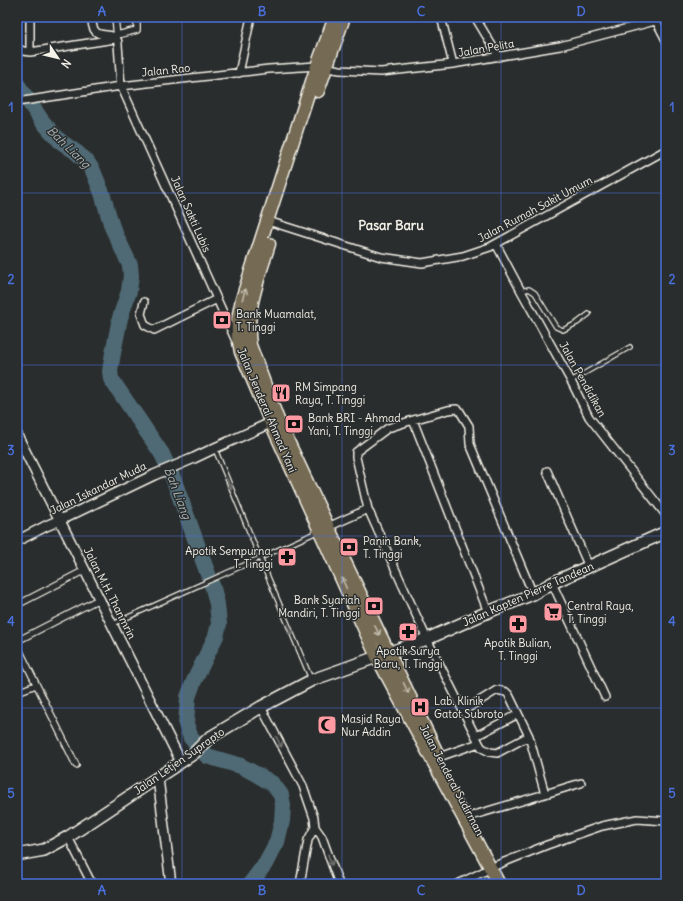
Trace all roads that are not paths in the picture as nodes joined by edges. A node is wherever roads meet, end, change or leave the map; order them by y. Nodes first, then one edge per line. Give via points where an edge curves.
1 (30, 17) edge
2 (92, 17) edge
3 (115, 17) edge
4 (137, 17) edge
5 (251, 17) edge
6 (335, 17) edge
7 (344, 17) edge
8 (441, 17) edge
9 (475, 17) edge
10 (654, 19) edge
11 (115, 37) junction
12 (666, 40) edge
13 (17, 48) edge
14 (30, 52) junction
15 (499, 56) junction
16 (453, 64) junction
17 (322, 67) junction
18 (239, 73) junction
19 (121, 86) junction
20 (17, 102) edge
21 (666, 150) edge
22 (271, 222) junction
23 (496, 244) junction
24 (521, 291) junction
25 (217, 299) junction
26 (144, 302) dead end
27 (589, 314) dead end
28 (630, 347) dead end
29 (241, 352) junction
30 (571, 381) junction
31 (413, 420) junction
32 (275, 422) junction
33 (17, 435) edge
34 (215, 448) junction
35 (548, 471) dead end
36 (368, 509) junction
37 (666, 515) edge
38 (60, 520) junction
39 (324, 529) junction
40 (666, 532) edge
41 (17, 541) edge
42 (260, 558) junction
43 (589, 567) junction
44 (85, 570) junction
45 (552, 583) junction
46 (533, 594) junction
47 (99, 599) junction
48 (17, 605) edge
49 (488, 612) junction
50 (112, 624) junction
51 (427, 639) junction
52 (17, 641) edge
53 (17, 645) edge
54 (383, 655) junction
55 (312, 680) junction
56 (36, 685) junction
57 (17, 692) edge
58 (605, 697) dead end
59 (261, 707) junction
60 (463, 711) junction
61 (518, 714) junction
62 (529, 736) junction
63 (477, 739) junction
64 (439, 757) junction
65 (181, 762) junction
66 (76, 765) dead end
67 (158, 778) junction
68 (581, 783) dead end
69 (545, 794) junction
70 (471, 816) junction
71 (666, 821) edge
72 (315, 827) junction
73 (68, 837) junction
74 (17, 854) edge
75 (494, 866) junction
76 (92, 884) edge
77 (171, 884) edge
78 (300, 884) edge
79 (339, 884) edge
80 (458, 884) edge
81 (498, 884) edge
82 (507, 884) edge

1 - 14 street
2 - 11 street via 95,31 101,35
3 - 11 street
4 - 11 street via 137,30
5 - 18 street
6 - 17 main road, Jalan Jenderal Ahmad Yani
7 - 17 main road, Jalan Jenderal Ahmad Yani
8 - 16 street
9 - 15 street
10 - 12 street
10 - 15 street, Jalan Pelita via 560,46
11 - 14 street
11 - 19 street via 118,44
13 - 14 street
15 - 16 street, Jalan Pelita
16 - 17 street, Jalan Pelita via 381,72
17 - 18 street, Jalan Rao
17 - 22 main road, Jalan Jenderal Ahmad Yani
18 - 19 street, Jalan Rao
19 - 20 street, Jalan Rao
19 - 25 street, Jalan Sakti Lubis
21 - 23 street, Jalan Rumah Sakit Umum
22 - 23 street, Jalan Rumah Sakit Umum via 381,257 422,263 463,256
29 -> 22 main road, Jalan Jenderal Ahmad Yani via 238,319 242,299
22 - 32 main road, Jalan Jenderal Ahmad Yani via 249,317 248,334
23 - 24 street, Jalan Pendidikan
24 - 27 lane via 529,289 535,293 556,327 563,330
24 - 30 street, Jalan Pendidikan
25 - 26 street via 154,330 145,325 141,314
25 - 29 street, Jalan Sakti Lubis
28 - 30 lane
29 - 32 main road, Jalan Jenderal Ahmad Yani
30 - 37 street, Jalan Pendidikan via 589,418
31 - 36 street via 388,428 356,452
31 - 46 street via 448,410 459,410 469,426 470,444
31 - 49 street
32 - 34 street, Jalan Iskandar Muda
32 - 39 main road, Jalan Jenderal Ahmad Yani
33 - 38 street, Jalan M.H. Thanmrin
34 - 38 street, Jalan Iskandar Muda via 154,474
34 -> 42 lane
35 - 43 street
36 - 39 street
36 - 51 street
38 - 41 street, Jalan Iskandar Muda
38 - 44 street, Jalan M.H. Thanmrin
39 - 42 lane
39 - 54 main road, Jalan Jenderal Ahmad Yani
40 - 43 main road, Jalan Kapten Pierre Tandean
42 - 50 lane
42 -> 55 lane
43 - 45 main road, Jalan Kapten Pierre Tandean
44 - 47 street, Jalan M.H. Thanmrin
44 - 48 street
45 - 46 main road, Jalan Kapten Pierre Tandean
45 - 58 street
46 - 49 main road, Jalan Kapten Pierre Tandean
47 - 50 street, Jalan M.H. Thanmrin
47 - 52 street
49 - 51 main road, Jalan Kapten Pierre Tandean
50 - 65 street, Jalan M.H. Thanmrin
51 - 54 main road, Jalan Kapten Pierre Tandean
51 - 60 street
53 - 56 street
54 - 55 main road, Jalan Letjen Suprapto
54 -> 64 main road, Jalan Jenderal Sudirman
54 - 75 main road, Jalan Jenderal Sudirman
55 - 59 main road, Jalan Letjen Suprapto
56 - 57 street
56 - 66 street
59 - 65 main road, Jalan Letjen Suprapto via 209,738
59 -> 72 street via 302,786
60 - 61 street via 497,690 502,690 509,695
60 - 63 street
61 - 62 street
61 - 63 street
62 - 63 street via 497,753 482,748
62 - 69 street
63 - 64 street
64 - 70 main road, Jalan Jenderal Sudirman
65 - 67 main road, Jalan Letjen Suprapto
67 - 73 main road, Jalan Letjen Suprapto
67 - 77 street
68 - 69 street
69 - 70 street
70 - 75 main road, Jalan Jenderal Sudirman
71 - 75 street via 637,819 602,826
72 - 78 street via 308,840
72 -> 79 street via 322,837
73 - 74 main road, Jalan Letjen Suprapto via 44,850
73 - 76 street
75 - 80 street
75 - 81 main road, Jalan Jenderal Sudirman
75 - 82 main road, Jalan Jenderal Sudirman

